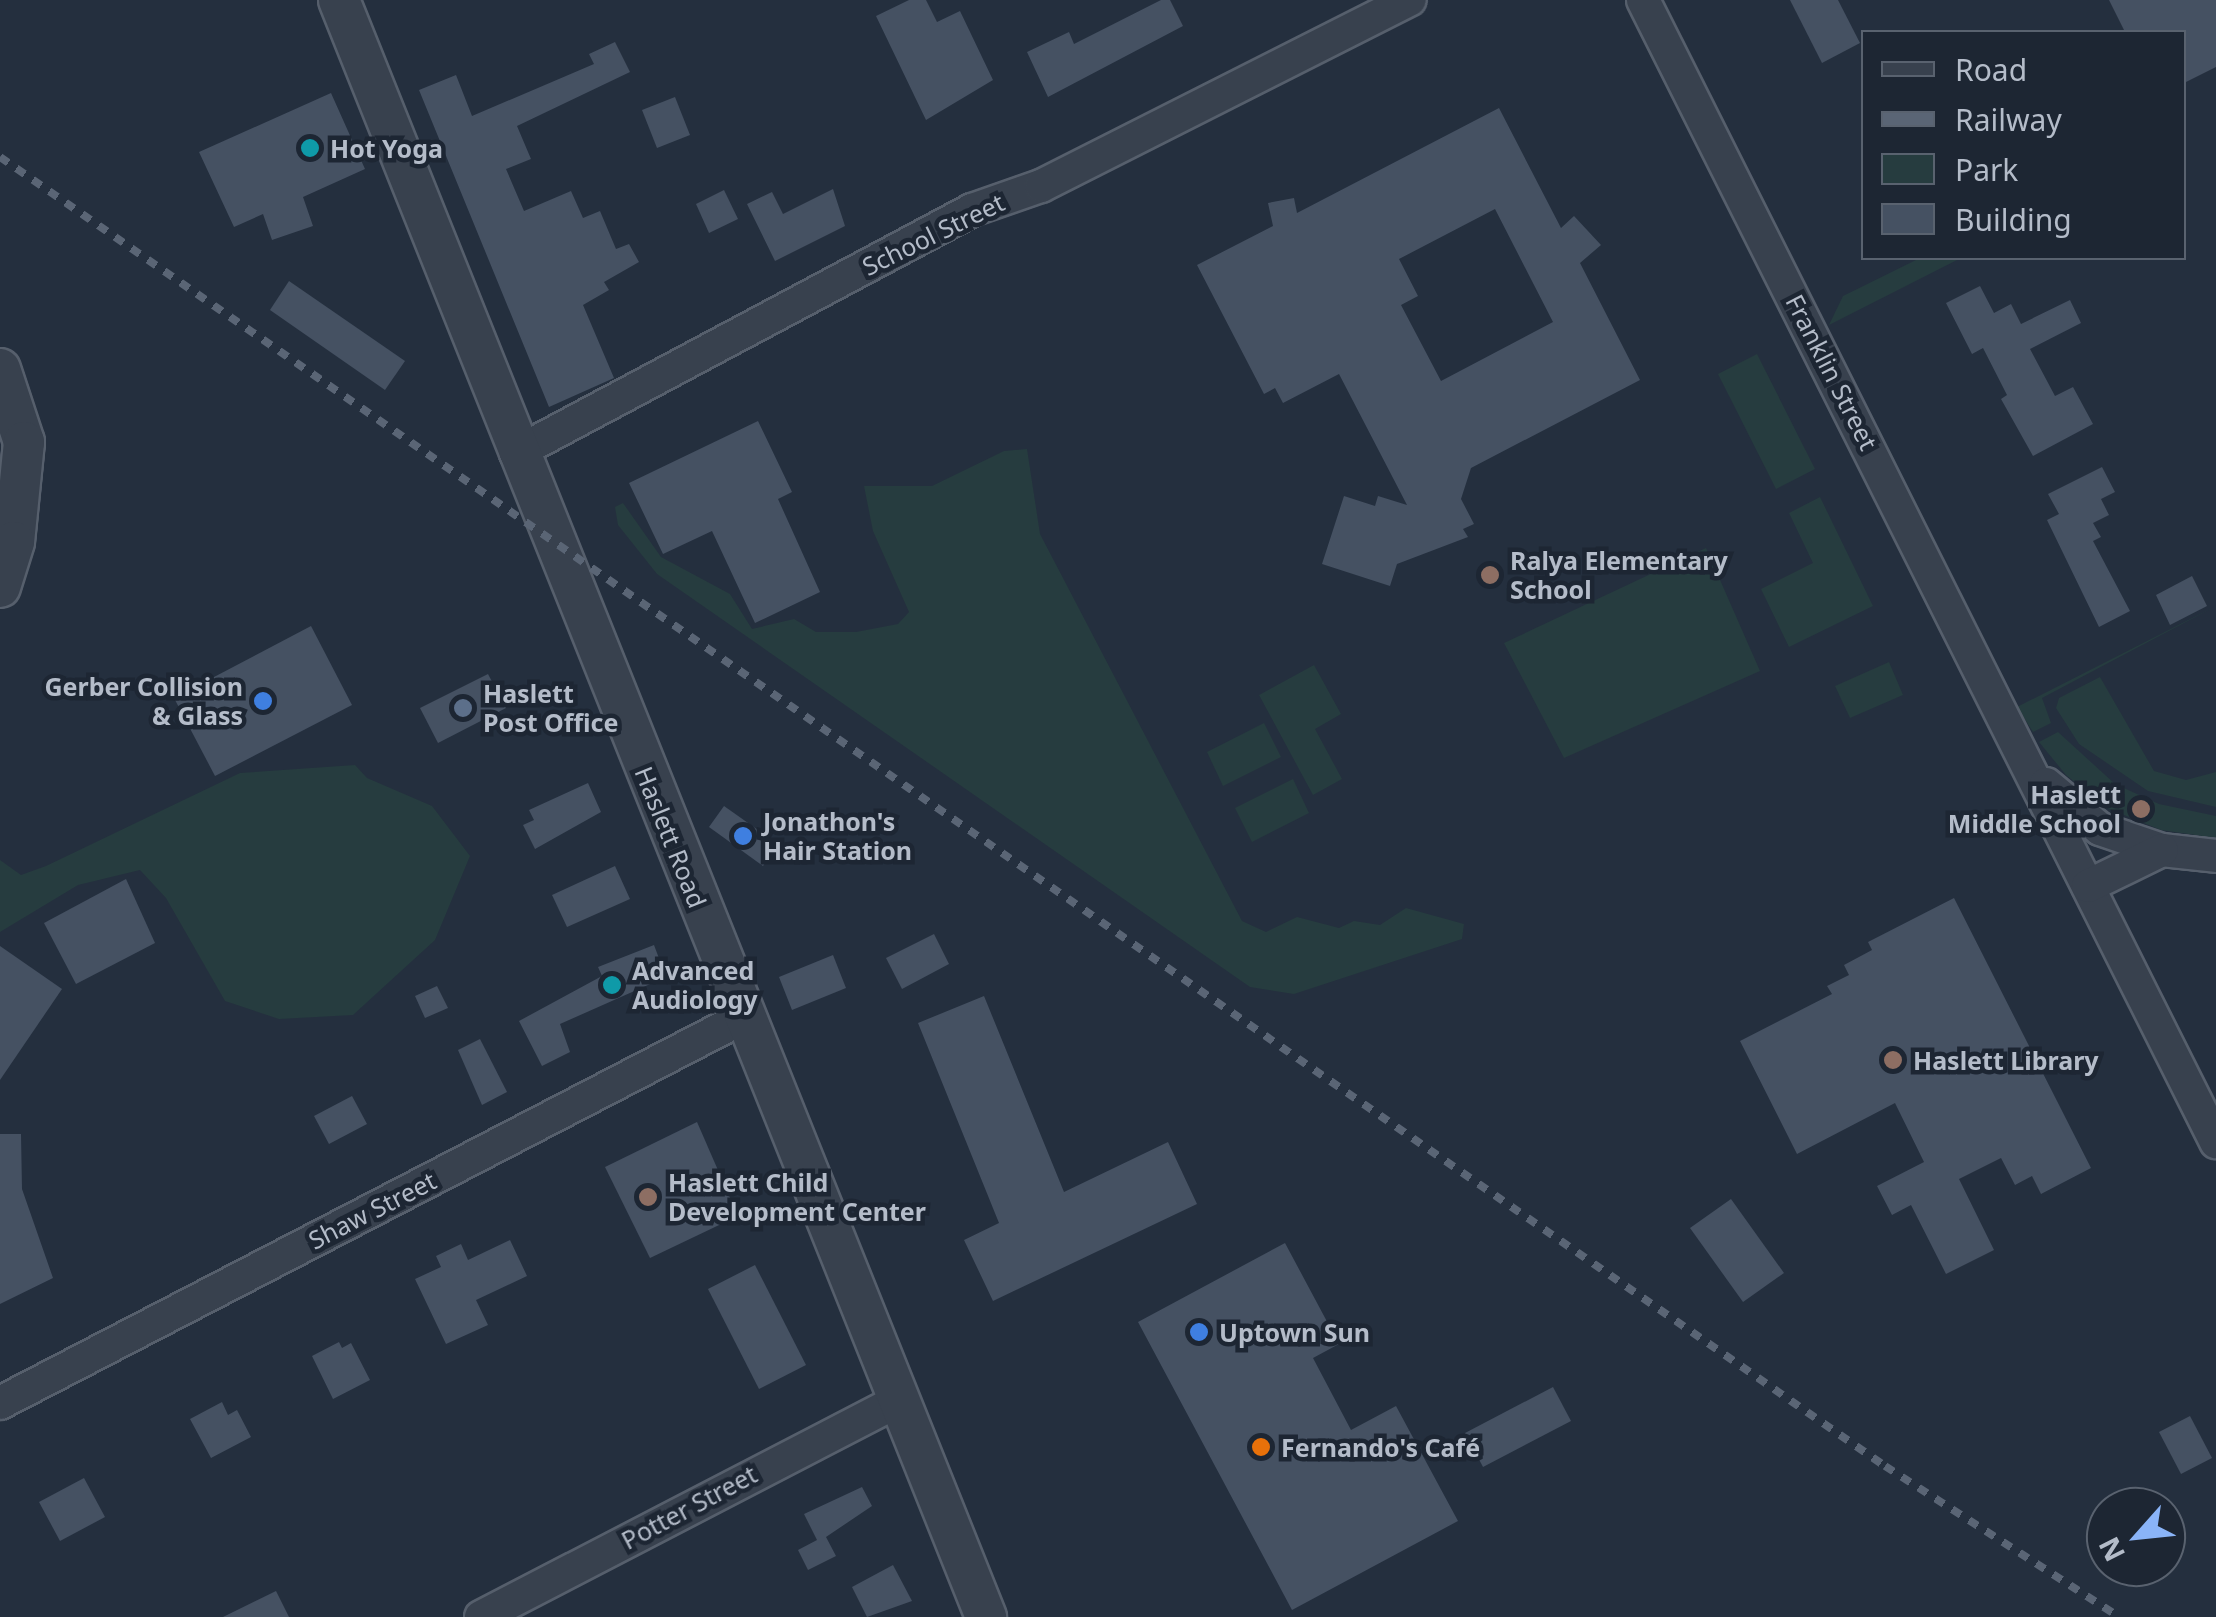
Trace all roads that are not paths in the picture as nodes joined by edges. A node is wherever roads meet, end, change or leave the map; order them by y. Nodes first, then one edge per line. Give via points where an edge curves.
1 (1410, 0) edge
2 (1644, 0) edge
3 (342, 1) edge
4 (0, 369) edge
5 (516, 452) junction
6 (0, 587) edge
7 (2020, 745) junction
8 (2162, 850) junction
9 (2216, 856) edge
10 (2088, 886) junction
11 (744, 1017) junction
12 (2216, 1142) edge
13 (898, 1400) junction
14 (0, 1403) edge
15 (481, 1617) edge
16 (986, 1617) edge

1 - 5 street, School Street via 1041,186 972,210
2 - 7 street, Franklin Street
3 - 5 street, Haslett Road
4 - 6 street via 24,442 14,542
5 - 11 street, Haslett Road
7 - 8 street, Franklin Street via 2043,781 2078,814
7 - 10 street, Franklin Street
8 - 9 street, Franklin Street
8 - 10 street
10 - 12 street, Franklin Street
11 - 13 street, Haslett Road
11 - 14 street, Shaw Street
13 - 15 street, Potter Street
13 - 16 street, Haslett Road

